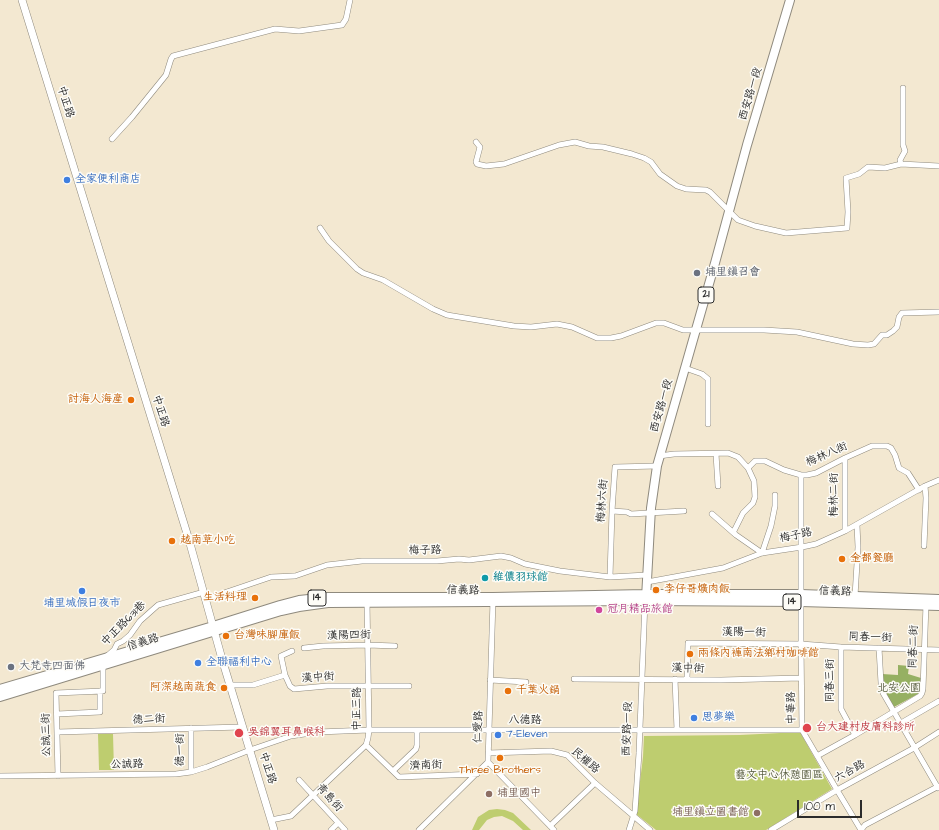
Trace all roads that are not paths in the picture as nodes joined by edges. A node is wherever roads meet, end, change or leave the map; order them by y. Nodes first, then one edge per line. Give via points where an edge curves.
1 (22, 0) edge
2 (350, 0) edge
3 (790, 0) edge
4 (903, 88) dead end
5 (112, 139) dead end
6 (476, 142) dead end
7 (901, 164) junction
8 (939, 166) edge
9 (729, 212) junction
10 (320, 228) dead end
11 (939, 312) edge
12 (696, 330) junction
13 (685, 368) junction
14 (708, 424) dead end
15 (716, 454) junction
16 (659, 456) junction
17 (845, 458) junction
18 (657, 466) junction
19 (748, 468) junction
20 (801, 475) junction
21 (939, 480) edge
22 (718, 486) dead end
23 (925, 486) junction
24 (919, 490) junction
25 (775, 495) dead end
26 (612, 511) junction
27 (684, 511) dead end
28 (651, 514) junction
29 (712, 514) dead end
30 (857, 525) junction
31 (734, 531) junction
32 (845, 531) junction
33 (924, 546) dead end
34 (802, 547) junction
35 (762, 553) junction
36 (610, 577) junction
37 (647, 579) junction
38 (205, 595) junction
39 (854, 596) junction
40 (646, 598) junction
41 (801, 598) junction
42 (939, 599) edge
43 (367, 600) junction
44 (493, 600) junction
45 (926, 602) junction
46 (939, 606) edge
47 (214, 629) junction
48 (801, 644) junction
49 (368, 645) junction
50 (395, 646) dead end
51 (841, 647) junction
52 (304, 648) dead end
53 (879, 648) junction
54 (923, 649) junction
55 (939, 650) edge
56 (292, 651) dead end
57 (105, 657) junction
58 (103, 666) junction
59 (79, 669) junction
60 (285, 675) junction
61 (801, 678) junction
62 (574, 679) dead end
63 (642, 679) junction
64 (675, 679) junction
65 (687, 679) junction
66 (490, 680) junction
67 (526, 682) dead end
68 (230, 685) junction
69 (368, 685) junction
70 (409, 686) dead end
71 (0, 689) edge
72 (102, 691) junction
73 (0, 698) edge
74 (939, 701) edge
75 (894, 711) junction
76 (57, 714) junction
77 (901, 724) junction
78 (242, 726) junction
79 (191, 728) junction
80 (368, 730) junction
81 (639, 730) junction
82 (677, 730) junction
83 (802, 730) junction
84 (417, 731) junction
85 (489, 731) junction
86 (57, 732) junction
87 (939, 732) edge
88 (855, 735) junction
89 (366, 745) junction
90 (914, 748) junction
91 (250, 750) junction
92 (488, 753) junction
93 (818, 756) junction
94 (488, 762) junction
95 (393, 771) junction
96 (191, 772) junction
97 (477, 774) junction
98 (0, 776) edge
99 (58, 776) junction
100 (299, 780) dead end
101 (595, 783) junction
102 (938, 787) edge
103 (837, 790) junction
104 (313, 796) junction
105 (633, 816) junction
106 (271, 820) junction
107 (338, 823) junction
108 (550, 826) junction
109 (274, 830) edge
110 (331, 830) edge
111 (345, 830) edge
112 (419, 830) edge
113 (554, 830) edge
114 (629, 830) edge
115 (650, 830) edge
116 (771, 830) edge
117 (861, 830) edge

1 - 38 street, 中正路
2 - 5 street via 346,20 342,25 299,31 275,29 174,56 166,75
3 - 9 main road, 西安路一段 / 21
4 - 7 street via 905,151 900,160
6 - 9 street via 480,147 476,162 486,166 504,164 575,142 632,154 651,162 660,174 677,186 706,190
7 - 8 street
7 - 9 street via 886,168 868,167 859,174 846,178 848,218 845,229 786,233 746,224
9 - 12 main road, 西安路一段 / 21
10 - 12 street via 329,242 357,269 447,314 514,326 557,324 572,327 597,338 621,336 656,323 664,323 683,330
11 - 12 street via 902,313 893,331 882,335 874,344 868,345 797,332
12 - 13 main road, 西安路一段 / 21
13 - 14 street via 708,379
13 - 16 main road, 西安路一段 / 21
15 - 16 street
15 - 19 street via 733,454
15 - 22 street
16 - 18 main road, 西安路一段 / 21
17 - 20 street, 梅林八街 via 816,473
17 - 24 street, 梅林八街 via 874,445 889,447 898,466 908,473
17 - 32 street, 梅林二街
18 - 26 street, 梅林六街 via 615,467
18 - 28 main road, 西安路一段 / 21
19 - 20 street, 梅林八街 via 755,461 765,461
19 - 31 street via 754,481 755,497
20 - 34 street, 中華路
21 - 23 street, 梅子路
23 - 24 street, 梅子路
23 - 33 street
24 - 30 street, 梅子路
25 - 35 street via 772,526
26 - 28 street
26 - 36 street, 梅林六街
27 - 28 street
28 - 37 main road, 西安路一段 / 21
29 - 31 street
30 - 32 street, 梅子路
30 - 39 street
31 - 35 street
32 - 34 street, 梅子路 via 816,544
34 - 35 street, 梅子路
34 - 41 street, 中華路
35 - 37 street, 梅子路 via 723,568
36 - 37 street, 梅子路
36 - 38 street, 梅子路 via 560,571 502,556 437,561 362,561 327,565 295,576 271,578
37 - 40 main road, 西安路一段 / 21
38 - 47 street, 中正路
38 - 57 street, 中正路631巷 via 158,605
39 - 41 main road, 信義路 / 14
39 - 45 main road, 信義路 / 14
40 - 41 main road, 信義路 / 14
40 - 44 main road, 信義路 / 14
40 - 63 street, 西安路一段
41 - 45 main road, 信義路 / 14
41 - 48 street, 中華路
42 - 45 main road, 信義路 / 14
43 - 44 main road, 信義路 / 14
43 - 47 main road, 信義路 / 14 via 300,607
43 - 49 street, 中正三路
44 - 66 street, 仁愛路
45 - 46 main road, 信義路 / 14
45 - 54 street, 同春二街
47 - 57 main road, 信義路 / 14
47 - 58 main road, 信義路 / 14
47 - 68 street, 中正路
48 - 51 street, 同春一街
48 - 61 street, 中華路
48 - 65 street, 漢陽一街 via 688,642
49 - 50 street, 漢陽四街
49 - 52 street, 漢陽四街
49 - 69 street, 中正三路
51 - 53 street, 同春一街
51 - 88 street, 同春三街 via 841,709
53 - 54 street, 同春一街
53 - 75 street via 882,691
54 - 55 street, 同春一街
54 - 75 street, 同春二街 via 922,693
56 - 60 street via 281,656
57 - 59 main road, 信義路 / 14
58 - 59 main road, 信義路 / 14
58 - 72 street
59 - 71 main road, 信義路 / 14
59 - 73 main road, 信義路 / 14
60 - 68 street via 253,685
60 - 69 street, 漢中街 via 294,689
61 - 65 street, 漢中街
61 - 83 street, 中華路
62 - 63 street, 漢中街
63 - 64 street, 漢中街
63 - 81 street, 西安路一段
64 - 65 street, 漢中街
64 - 82 street
66 - 67 street
66 - 85 street, 仁愛路
68 - 78 street, 中正路
69 - 70 street, 漢中街
69 - 80 street, 中正三路
72 - 76 street via 100,712
72 - 76 street, 公誠三街 via 56,692
74 - 77 street
75 - 77 street
75 - 88 street, 同春二街
76 - 86 street, 公誠三街
77 - 90 street
78 - 79 street, 德二街
78 - 91 street, 中正路
79 - 86 street, 德二街
79 - 96 street, 德一街
80 - 84 street, 八德路
80 - 89 street, 中正三路
80 - 91 street, 八德路 via 291,736
81 - 82 street, 八德路
81 - 85 street, 八德路
81 - 105 street, 西安路一段
82 - 83 street, 八德路
83 - 93 street, 中華路
84 - 85 street, 八德路
84 - 95 street via 416,749
85 - 92 street, 仁愛路
86 - 99 street, 公誠三街
87 - 90 street, 六合路
88 - 93 street, 同春二街
89 - 95 street, 濟南街
89 - 104 street, 中正三路
90 - 102 street
90 - 103 street, 六合路
91 - 96 street, 公誠路
91 - 106 street, 中正路
92 - 94 street, 仁愛路
92 - 101 street, 民權路 via 551,751 566,755
93 - 103 street, 中華路
94 - 97 street
94 - 108 street
95 - 97 street, 濟南街 via 399,777
96 - 99 street, 公誠路
97 - 112 street
98 - 99 street, 公誠路
100 - 104 street, 青島街
101 - 105 street, 民權路
101 - 108 street
102 - 117 street via 865,825
103 - 116 street, 六合路
103 - 117 street, 中華路
104 - 106 street, 中正三路 via 291,816
104 - 107 street, 青島街
105 - 114 street, 西安路一段
105 - 115 street, 民權路
106 - 109 street, 中正路
107 - 110 street
107 - 111 street, 青島街
108 - 113 street

